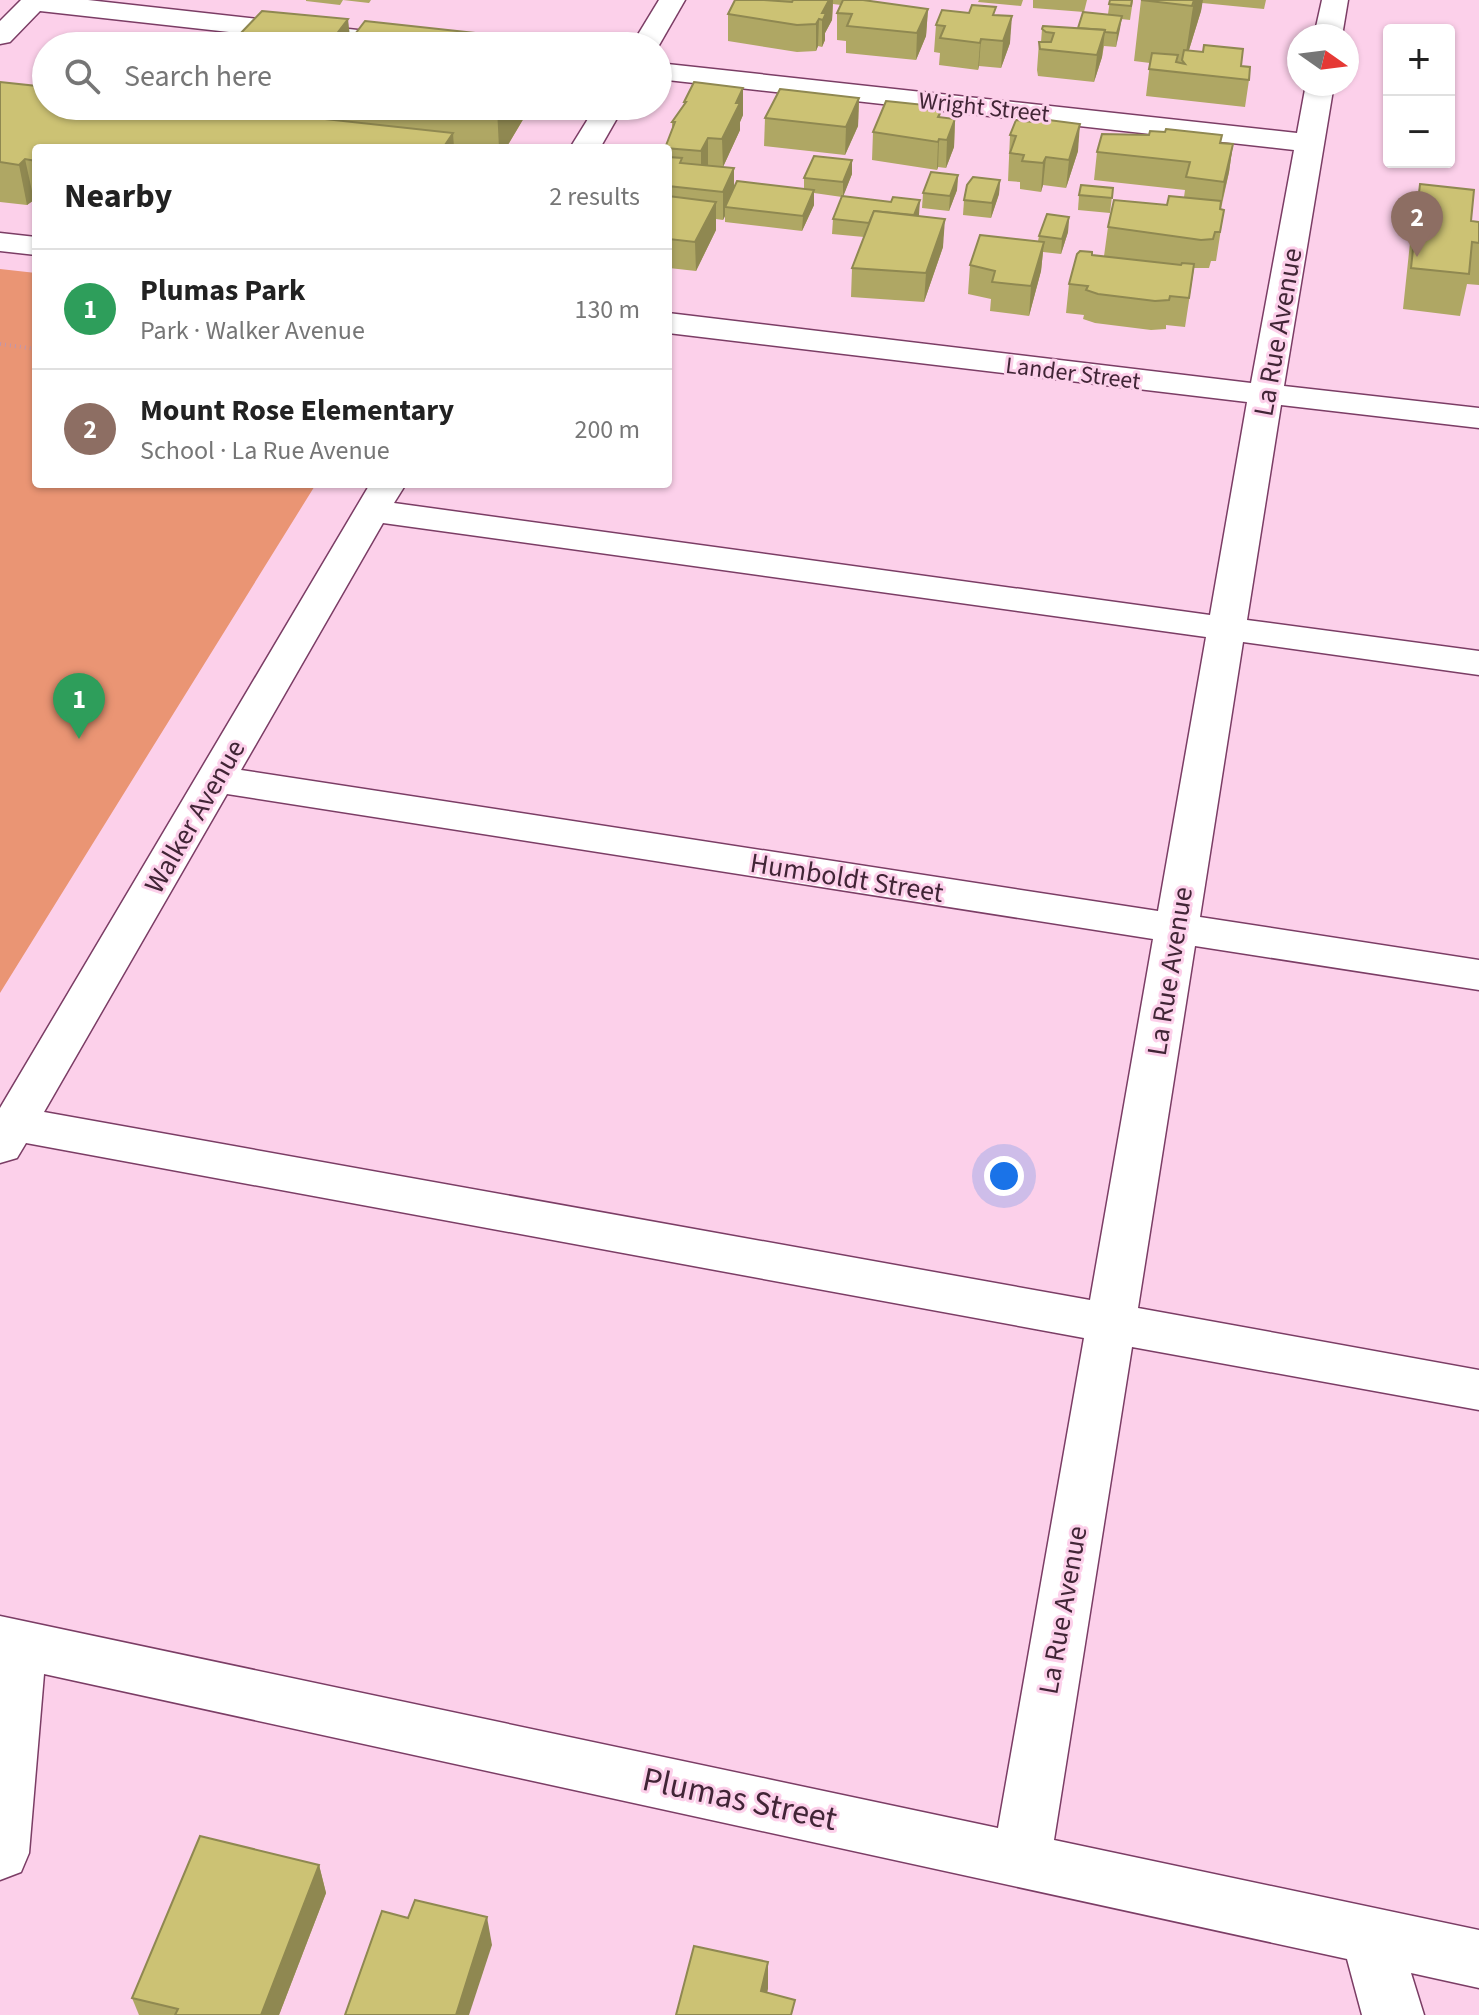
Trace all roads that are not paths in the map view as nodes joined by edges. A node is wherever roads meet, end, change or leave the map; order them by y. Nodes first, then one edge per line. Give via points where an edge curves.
1 (672, 0) edge
2 (1335, 0) edge
3 (35, 1) edge
4 (1330, 24) edge
5 (307, 32) edge
6 (653, 32) edge
7 (0, 36) edge
8 (672, 73) edge
9 (1318, 96) edge
10 (602, 120) edge
11 (1310, 143) junction
12 (587, 144) edge
13 (0, 242) edge
14 (32, 246) edge
15 (672, 323) edge
16 (1266, 394) junction
17 (1479, 418) edge
18 (380, 498) edge
19 (1226, 629) junction
20 (1479, 663) edge
21 (215, 779) junction
22 (1176, 928) junction
23 (1479, 975) edge
24 (7, 1136) edge
25 (1110, 1324) junction
26 (1479, 1390) edge
27 (10, 1642) edge
28 (0, 1853) edge
29 (1022, 1858) junction
30 (1370, 1936) junction
31 (1479, 1959) edge
32 (1393, 2015) edge

1 - 6 street
2 - 4 street
3 - 5 street
3 - 7 street
8 - 11 street, Wright Street
9 - 11 street, La Rue Avenue
10 - 12 street
11 - 16 street, La Rue Avenue
13 - 14 street
15 - 16 street, Lander Street
16 - 17 street, Lander Street
16 - 19 street, La Rue Avenue
18 - 19 street
18 - 21 street, Walker Avenue
19 - 20 street
19 - 22 street, La Rue Avenue
21 - 22 street, Humboldt Street
21 - 24 street, Walker Avenue
22 - 23 street, Humboldt Street
22 - 25 street, La Rue Avenue
24 - 25 street
25 - 26 street
25 - 29 street, La Rue Avenue
27 - 28 street
27 - 29 street, Plumas Street
29 - 30 street, Plumas Street
30 - 31 street, Plumas Street
30 - 32 street

